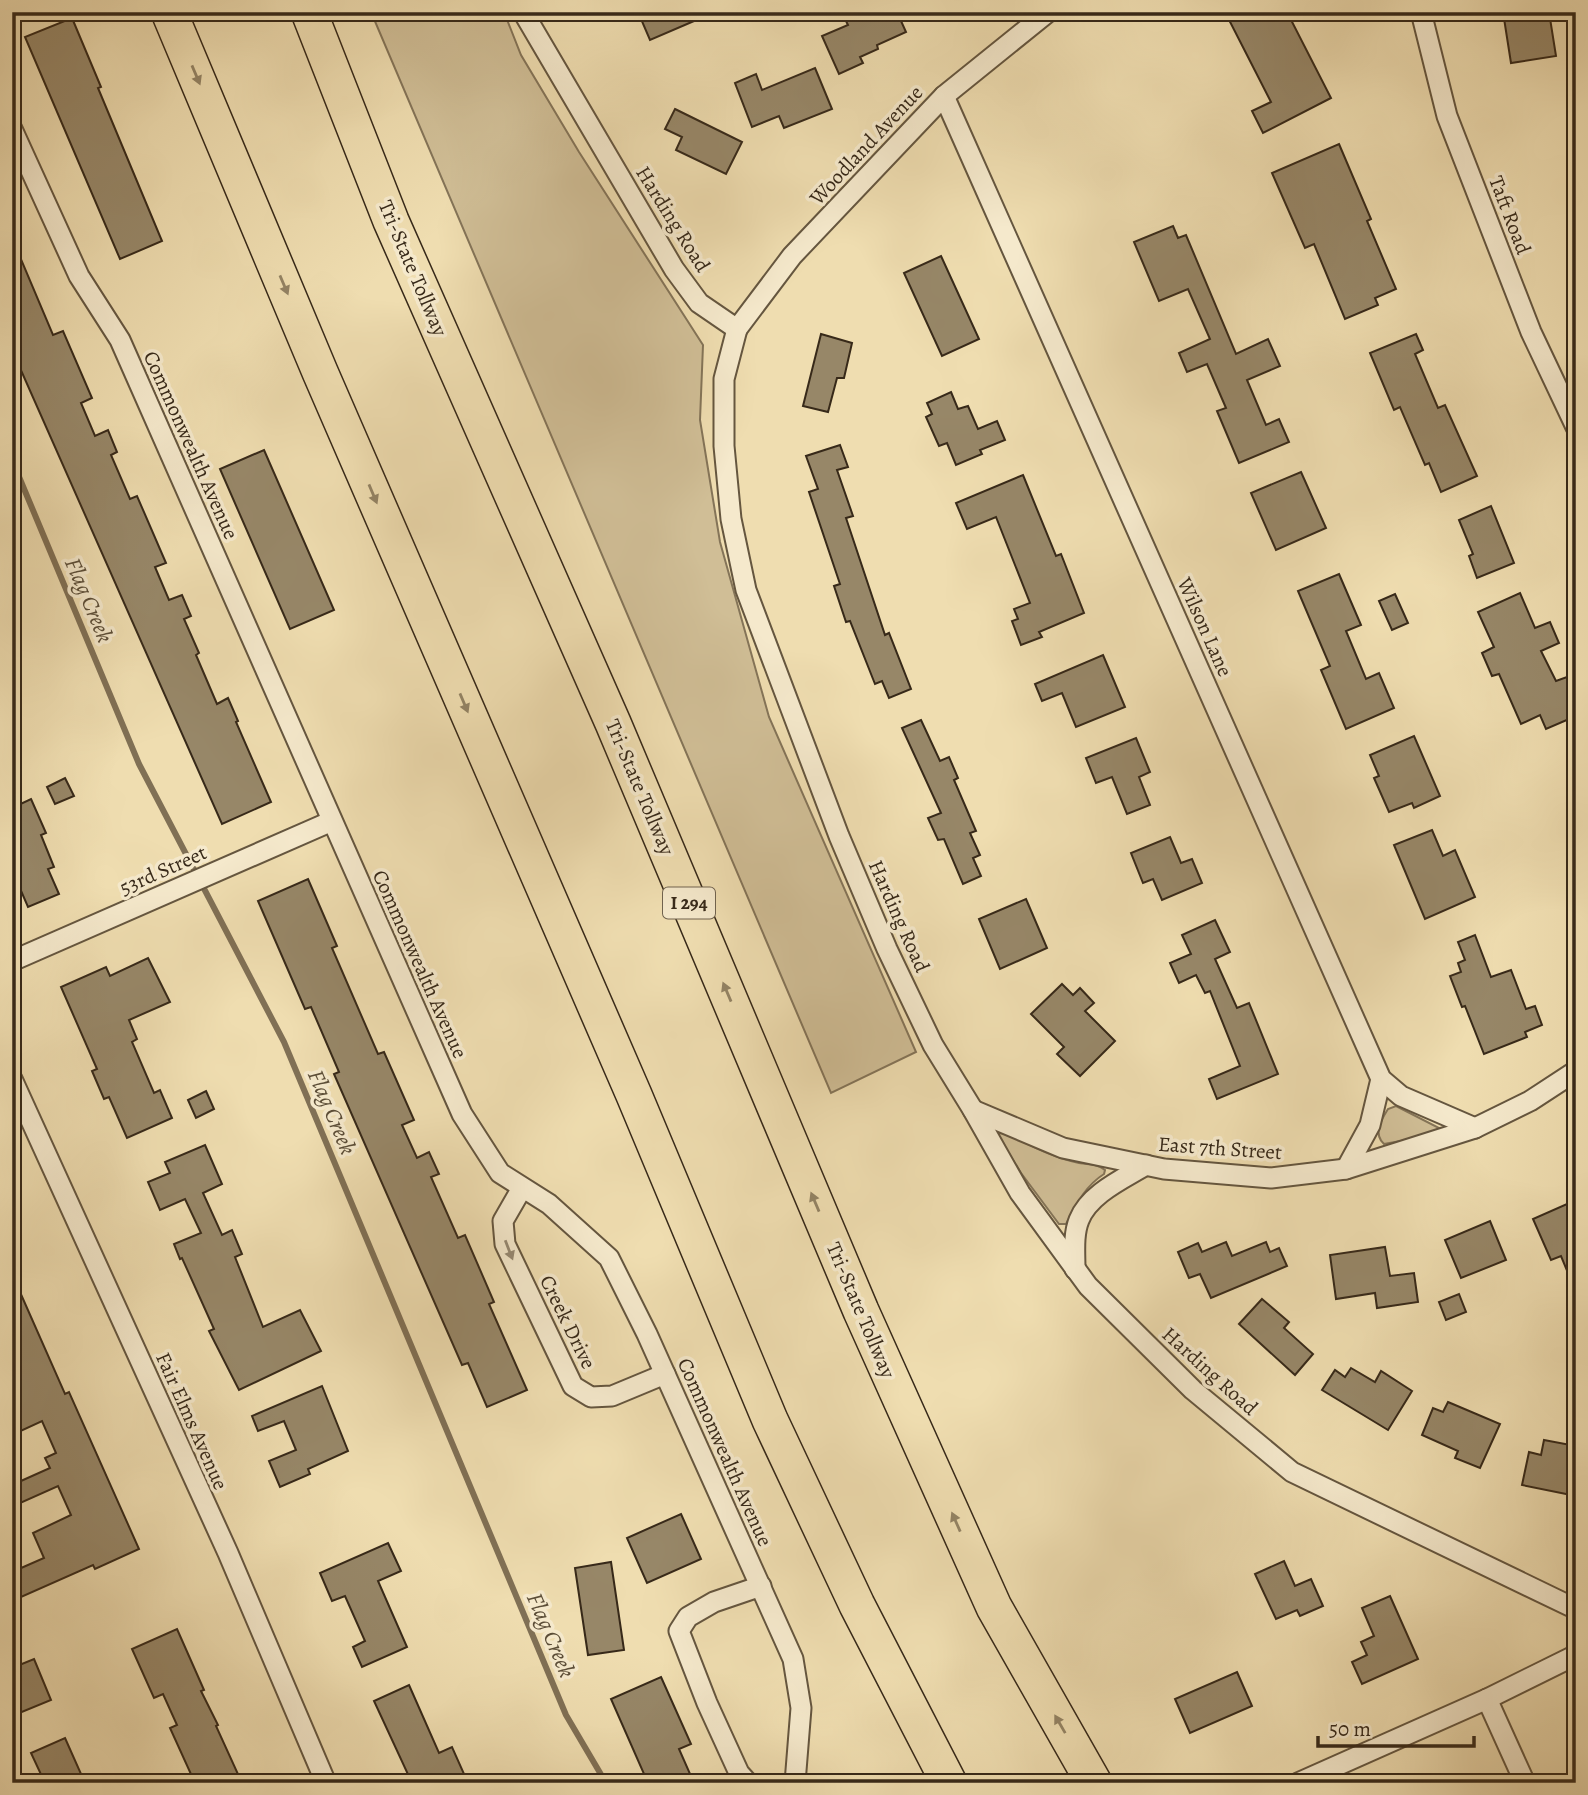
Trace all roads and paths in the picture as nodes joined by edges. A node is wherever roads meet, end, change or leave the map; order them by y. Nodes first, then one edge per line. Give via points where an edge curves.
1 (169, 12) edge
2 (309, 12) edge
3 (523, 12) edge
4 (1048, 12) edge
5 (1422, 12) edge
6 (944, 96) junction
7 (12, 129) edge
8 (737, 328) junction
9 (1576, 427) edge
10 (332, 821) junction
11 (12, 961) edge
12 (1576, 1071) edge
13 (12, 1079) edge
14 (1381, 1079) junction
15 (973, 1110) junction
16 (1475, 1128) junction
17 (1146, 1165) junction
18 (1346, 1169) junction
19 (522, 1188) junction
20 (1075, 1269) junction
21 (665, 1374) junction
22 (761, 1586) junction
23 (1576, 1609) edge
24 (1576, 1655) edge
25 (1487, 1699) junction
26 (326, 1783) edge
27 (748, 1783) edge
28 (795, 1783) edge
29 (948, 1783) edge
30 (1094, 1783) edge
31 (1297, 1783) edge
32 (1525, 1783) edge

1 -> 29 highway via 770,1420
30 -> 2 highway, Tri-State Tollway / I 294 via 994,1607 866,1323 613,723 391,221
3 - 8 street, Harding Road via 674,269 699,303
4 - 6 street, Woodland Avenue
5 - 9 street, Taft Road via 1447,116 1531,332
6 - 8 street, Woodland Avenue via 792,256
6 - 14 street, Wilson Lane
7 - 10 street, Commonwealth Avenue via 79,276 120,341
8 - 15 street, Harding Road via 724,379 724,446 731,519 746,590 829,811 887,949 933,1045
10 - 11 street, 53rd Street
10 - 19 street, Commonwealth Avenue via 462,1114 500,1173
12 - 16 street, East 7th Street via 1530,1101
13 - 26 street, Fair Elms Avenue via 229,1555
14 - 16 street, Wilson Lane via 1401,1096
14 - 18 street via 1370,1125
15 - 17 street, East 7th Street via 1063,1148
15 - 20 street, Harding Road via 1020,1193
16 - 18 street, East 7th Street
17 - 18 street, East 7th Street via 1271,1178
17 - 20 street via 1090,1202 1079,1219
19 - 21 street, Commonwealth Avenue via 549,1204 609,1258
19 -> 21 street, Creek Drive via 503,1221 505,1244 572,1386 591,1397 612,1396
20 - 23 street, Harding Road via 1193,1390 1292,1472
21 - 22 street, Commonwealth Avenue
22 - 27 street via 714,1602 688,1617 679,1631 707,1703
22 - 28 street, Commonwealth Avenue via 793,1659 801,1708
24 - 25 street
25 - 31 street
25 - 32 street

